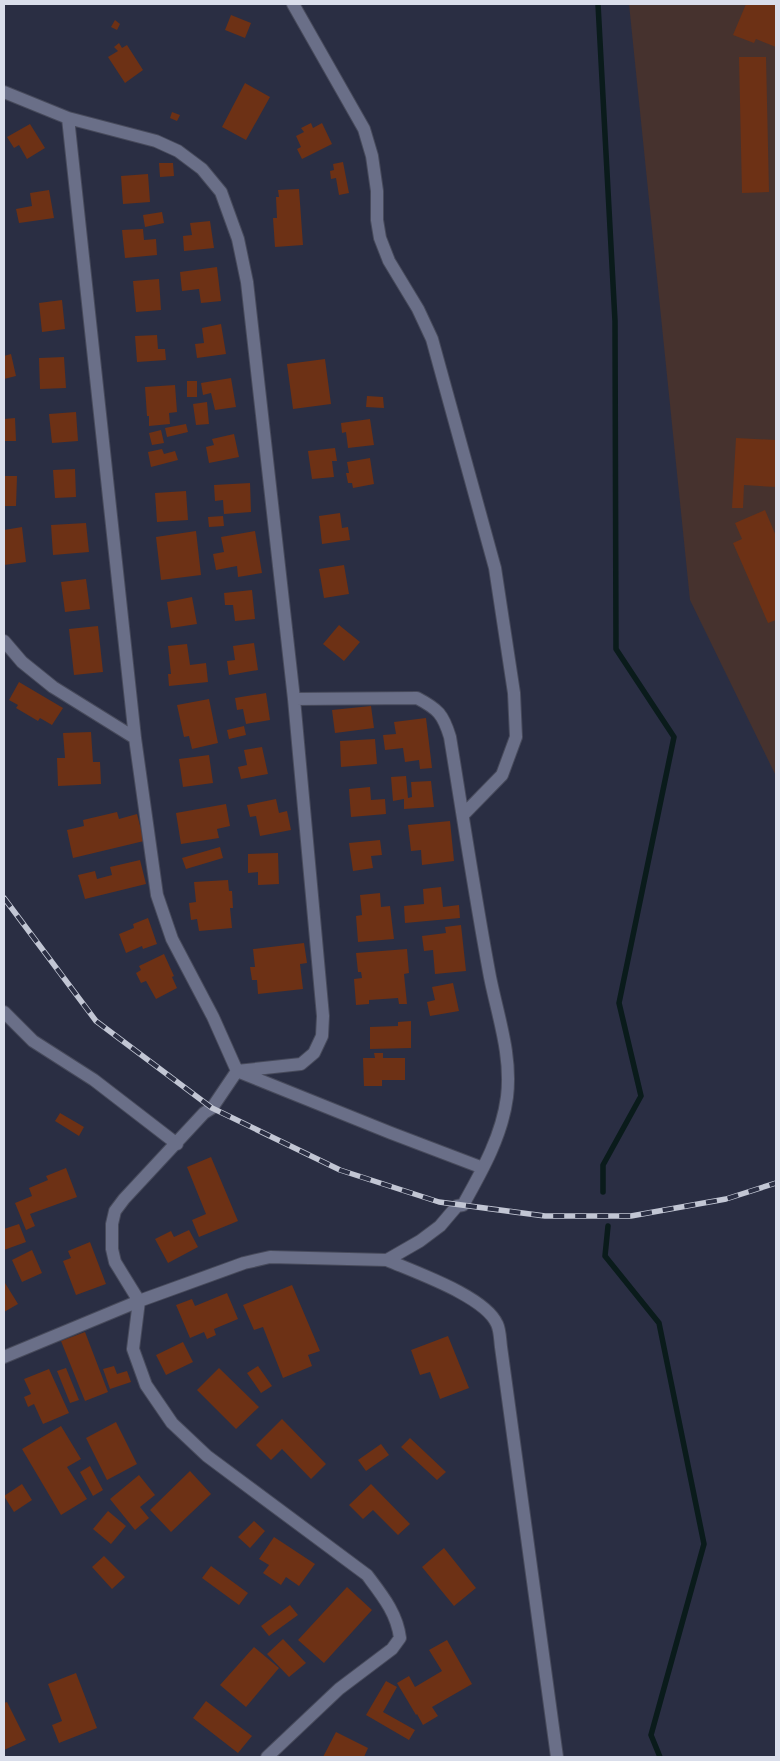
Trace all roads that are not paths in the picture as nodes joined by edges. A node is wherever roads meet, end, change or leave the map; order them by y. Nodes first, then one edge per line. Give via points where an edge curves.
1 (294, 4) edge
2 (4, 92) edge
3 (68, 118) junction
4 (4, 641) edge
5 (294, 699) junction
6 (135, 738) junction
7 (463, 815) junction
8 (4, 1012) edge
9 (237, 1071) junction
10 (177, 1144) junction
11 (483, 1168) junction
12 (387, 1260) junction
13 (139, 1301) junction
14 (4, 1357) edge
15 (267, 1757) edge
16 (557, 1757) edge

1 - 7 street via 364,129 377,191 380,238 432,339 495,568 514,693 516,736 502,775
2 - 3 street
3 - 5 street via 156,141 178,151 202,169 221,192 238,240 247,282
3 - 6 street
4 - 6 street via 22,662 53,687
5 - 7 street via 417,698 432,706 445,719
5 - 9 street via 323,1016 322,1036 314,1053 301,1064
6 - 9 street via 157,895 172,939 214,1017
7 - 11 street via 490,977 508,1056 507,1096 500,1129
8 - 10 street via 33,1041 94,1080
9 - 10 street via 212,1108
9 - 11 street
10 - 13 street via 115,1211 112,1249 115,1262
11 - 12 street via 463,1205 457,1206 420,1242
12 - 13 street via 270,1257 224,1269
12 - 16 street via 465,1294 485,1308 497,1323
13 - 14 street
13 - 15 street via 133,1349 146,1385 172,1423 207,1456 367,1575 386,1599 399,1624 400,1638 392,1649 339,1689

